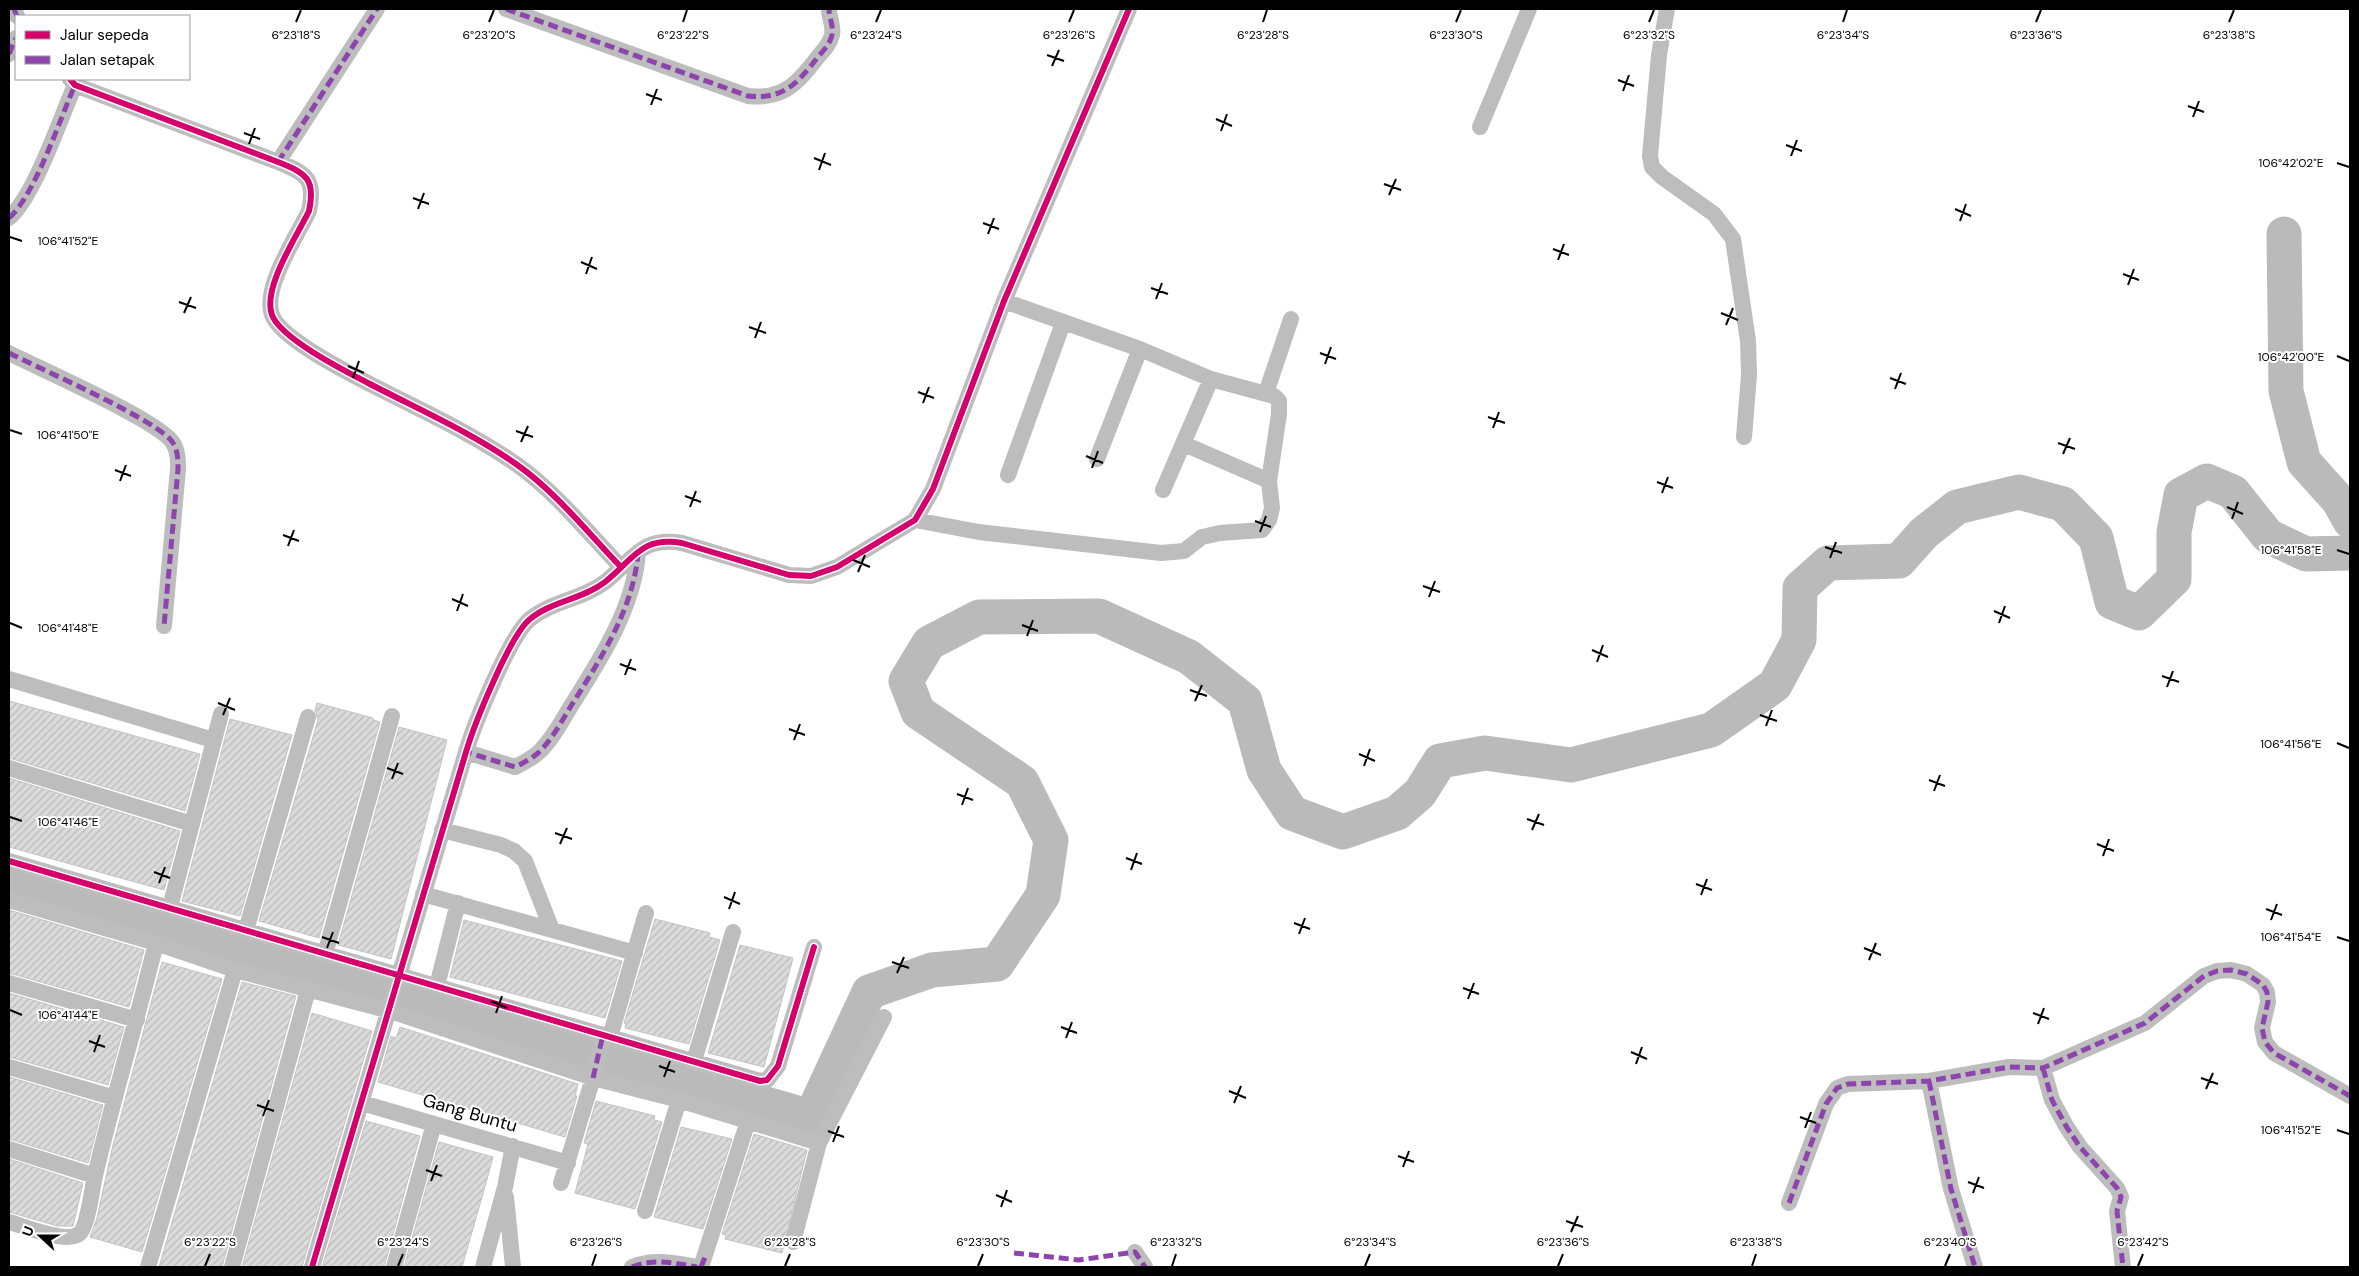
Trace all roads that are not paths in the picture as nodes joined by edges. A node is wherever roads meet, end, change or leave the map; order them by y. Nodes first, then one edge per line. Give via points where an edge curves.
1 (377, 9) edge
2 (506, 9) edge
3 (829, 9) edge
4 (1129, 9) edge
5 (1529, 9) edge
6 (1667, 9) edge
7 (15, 40) edge
8 (9, 54) edge
9 (72, 82) edge
10 (1480, 127) dead end
11 (278, 162) junction
12 (9, 218) edge
13 (1004, 301) junction
14 (1290, 319) dead end
15 (1063, 323) junction
16 (1140, 349) junction
17 (9, 353) edge
18 (1211, 379) junction
19 (1266, 393) junction
20 (1744, 437) dead end
21 (1184, 444) junction
22 (1097, 459) dead end
23 (1008, 475) dead end
24 (1269, 481) junction
25 (1163, 490) dead end
26 (915, 520) junction
27 (638, 553) junction
28 (621, 568) junction
29 (164, 626) dead end
30 (9, 679) edge
31 (220, 714) dead end
32 (392, 716) dead end
33 (308, 717) dead end
34 (213, 740) junction
35 (466, 752) junction
36 (9, 768) edge
37 (192, 824) junction
38 (442, 830) junction
39 (9, 861) edge
40 (423, 894) junction
41 (9, 900) edge
42 (458, 903) junction
43 (170, 906) junction
44 (646, 913) dead end
45 (246, 930) junction
46 (552, 930) junction
47 (733, 932) dead end
48 (156, 943) junction
49 (814, 947) dead end
50 (635, 953) junction
51 (325, 954) junction
52 (235, 970) junction
53 (399, 975) junction
54 (9, 983) edge
55 (437, 986) junction
56 (308, 990) junction
57 (390, 1011) junction
58 (884, 1017) dead end
59 (137, 1020) junction
60 (605, 1036) junction
61 (694, 1062) junction
62 (9, 1067) edge
63 (2043, 1068) junction
64 (594, 1071) junction
65 (1929, 1081) junction
66 (2350, 1096) edge
67 (115, 1098) junction
68 (679, 1100) junction
69 (362, 1103) junction
70 (748, 1121) junction
71 (434, 1124) junction
72 (819, 1144) junction
73 (513, 1146) junction
74 (9, 1149) edge
75 (568, 1163) junction
76 (95, 1176) junction
77 (561, 1184) dead end
78 (505, 1187) junction
79 (1789, 1204) dead end
80 (645, 1211) dead end
81 (9, 1222) edge
82 (793, 1242) dead end
83 (1135, 1252) dead end
84 (148, 1267) edge
85 (232, 1267) edge
86 (312, 1267) edge
87 (394, 1267) edge
88 (483, 1267) edge
89 (512, 1267) edge
90 (632, 1267) edge
91 (696, 1267) edge
92 (701, 1267) edge
93 (1145, 1267) edge
94 (1975, 1267) edge
95 (2123, 1267) edge

1 - 11 street
2 - 3 street via 748,96 764,98 792,86 830,41 832,23
4 - 13 street
5 - 10 street
6 - 20 street via 1659,55 1650,156 1652,167 1684,195 1714,214 1733,239 1748,341
7 - 8 street
9 - 11 street
9 - 12 street via 33,183
11 - 28 street via 303,174 310,181 312,191 309,211 273,285 271,306 276,322 339,368 451,426 515,464 539,482
13 - 15 street
13 - 26 street via 933,489
14 - 19 street
15 - 16 street
15 - 23 street
16 - 18 street
16 - 22 street
17 - 29 street via 143,420 173,442 178,453 178,469
18 - 19 street
18 - 21 street
19 - 24 street via 1279,401
21 - 24 street
21 - 25 street
24 - 26 street via 1272,508 1262,530 1202,537 1184,551 1161,553 979,532
26 - 27 street via 838,567 811,576 790,575 666,540 652,542
27 - 28 street
27 - 35 street via 633,584 614,630 591,675 550,740 538,753 515,767
28 - 35 street via 589,592 529,619 518,634 476,720
30 - 34 street
31 - 34 street
32 - 51 street
33 - 45 street
34 - 37 street
35 - 38 street
36 - 37 street
37 - 43 street
38 - 40 street
38 - 46 street via 514,851 525,861
39 - 43 street
40 - 42 street
40 - 53 street
41 - 48 street
42 - 46 street
42 - 55 street
43 - 45 street
44 - 50 street
45 - 51 street
46 - 50 street
47 - 61 street
48 - 52 street
48 - 59 street
49 - 61 street via 778,1066 767,1080 760,1081
50 - 60 street
51 - 53 street
52 - 56 street
52 - 84 street
53 - 55 street
53 - 57 street
54 - 59 street
55 - 60 street
56 - 57 street
56 - 85 street
57 - 64 street
57 - 69 street
58 - 72 street
59 - 67 street
60 - 61 street
60 - 64 street
62 - 67 street
63 - 65 street via 2009,1067
63 - 66 street via 2145,1023 2204,976 2231,970 2246,974 2267,992 2262,1028 2265,1042 2274,1053
63 - 95 street via 2052,1100 2066,1126 2080,1147 2117,1188 2121,1198 2117,1211
64 - 68 street
64 - 75 street
65 - 79 street via 1848,1084 1837,1088 1826,1104
65 - 94 street via 1951,1189
67 - 76 street
68 - 70 street
68 - 80 street
69 - 71 street, Gang Buntu
69 - 86 street
70 - 72 street
70 - 92 street
71 - 73 street, Gang Buntu
71 - 87 street
72 - 82 street
73 - 75 street, Gang Buntu
73 - 78 street
74 - 76 street
75 - 77 street
76 - 81 street via 80,1234 62,1237
78 - 88 street
78 - 89 street
83 - 93 street
90 - 91 street via 644,1262 673,1262

